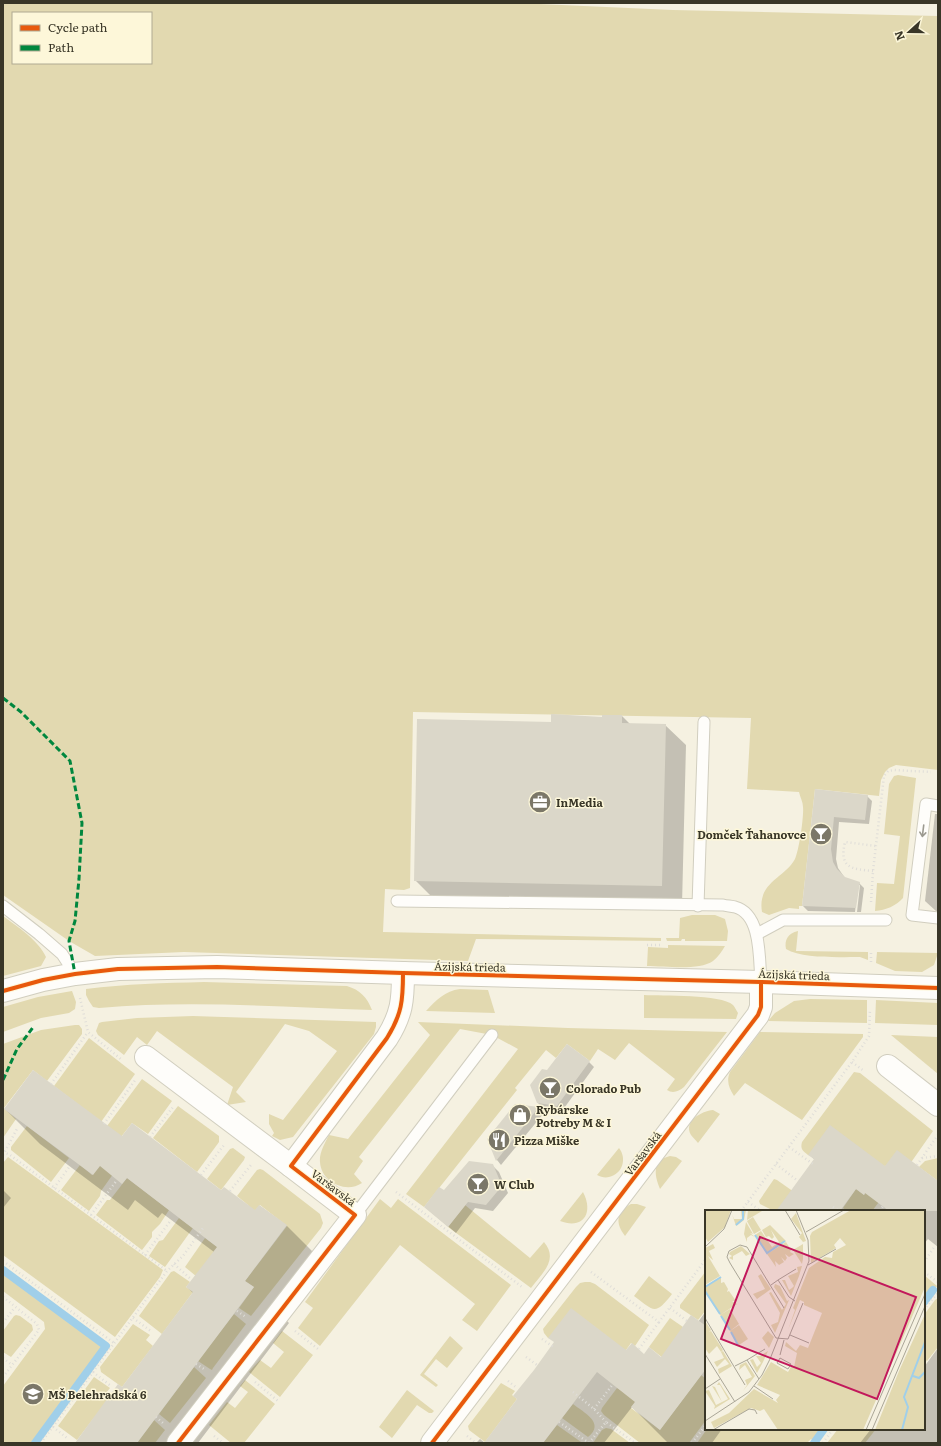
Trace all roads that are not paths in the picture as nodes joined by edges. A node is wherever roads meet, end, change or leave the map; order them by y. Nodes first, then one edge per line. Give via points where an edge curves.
1 (704, 722) dead end
2 (938, 806) edge
3 (397, 901) dead end
4 (3, 906) edge
5 (698, 906) junction
6 (938, 918) edge
7 (886, 920) dead end
8 (757, 934) junction
9 (403, 973) junction
10 (75, 974) junction
11 (761, 982) junction
12 (938, 988) edge
13 (3, 991) edge
14 (492, 1035) dead end
15 (143, 1065) road end
16 (888, 1066) dead end
17 (938, 1104) edge
18 (291, 1166) junction
19 (355, 1215) junction
20 (178, 1443) edge
21 (432, 1443) edge

1 - 5 lane
2 -> 6 lane via 926,804 912,915
3 - 5 lane
4 - 10 lane via 62,954
5 - 8 lane via 736,907 747,914
7 - 8 lane via 783,920
8 - 11 lane
9 - 10 street, Ázijská trieda via 218,967 118,969
9 - 11 street, Ázijská trieda
9 - 18 street via 402,1004 394,1027
10 - 13 street, Ázijská trieda
11 - 12 street, Ázijská trieda
11 - 21 street, Varšavská via 761,1007 758,1015
14 - 19 lane
15 - 18 street, Varšavská
16 - 17 street
18 - 19 street, Varšavská
19 - 20 street, Varšavská

